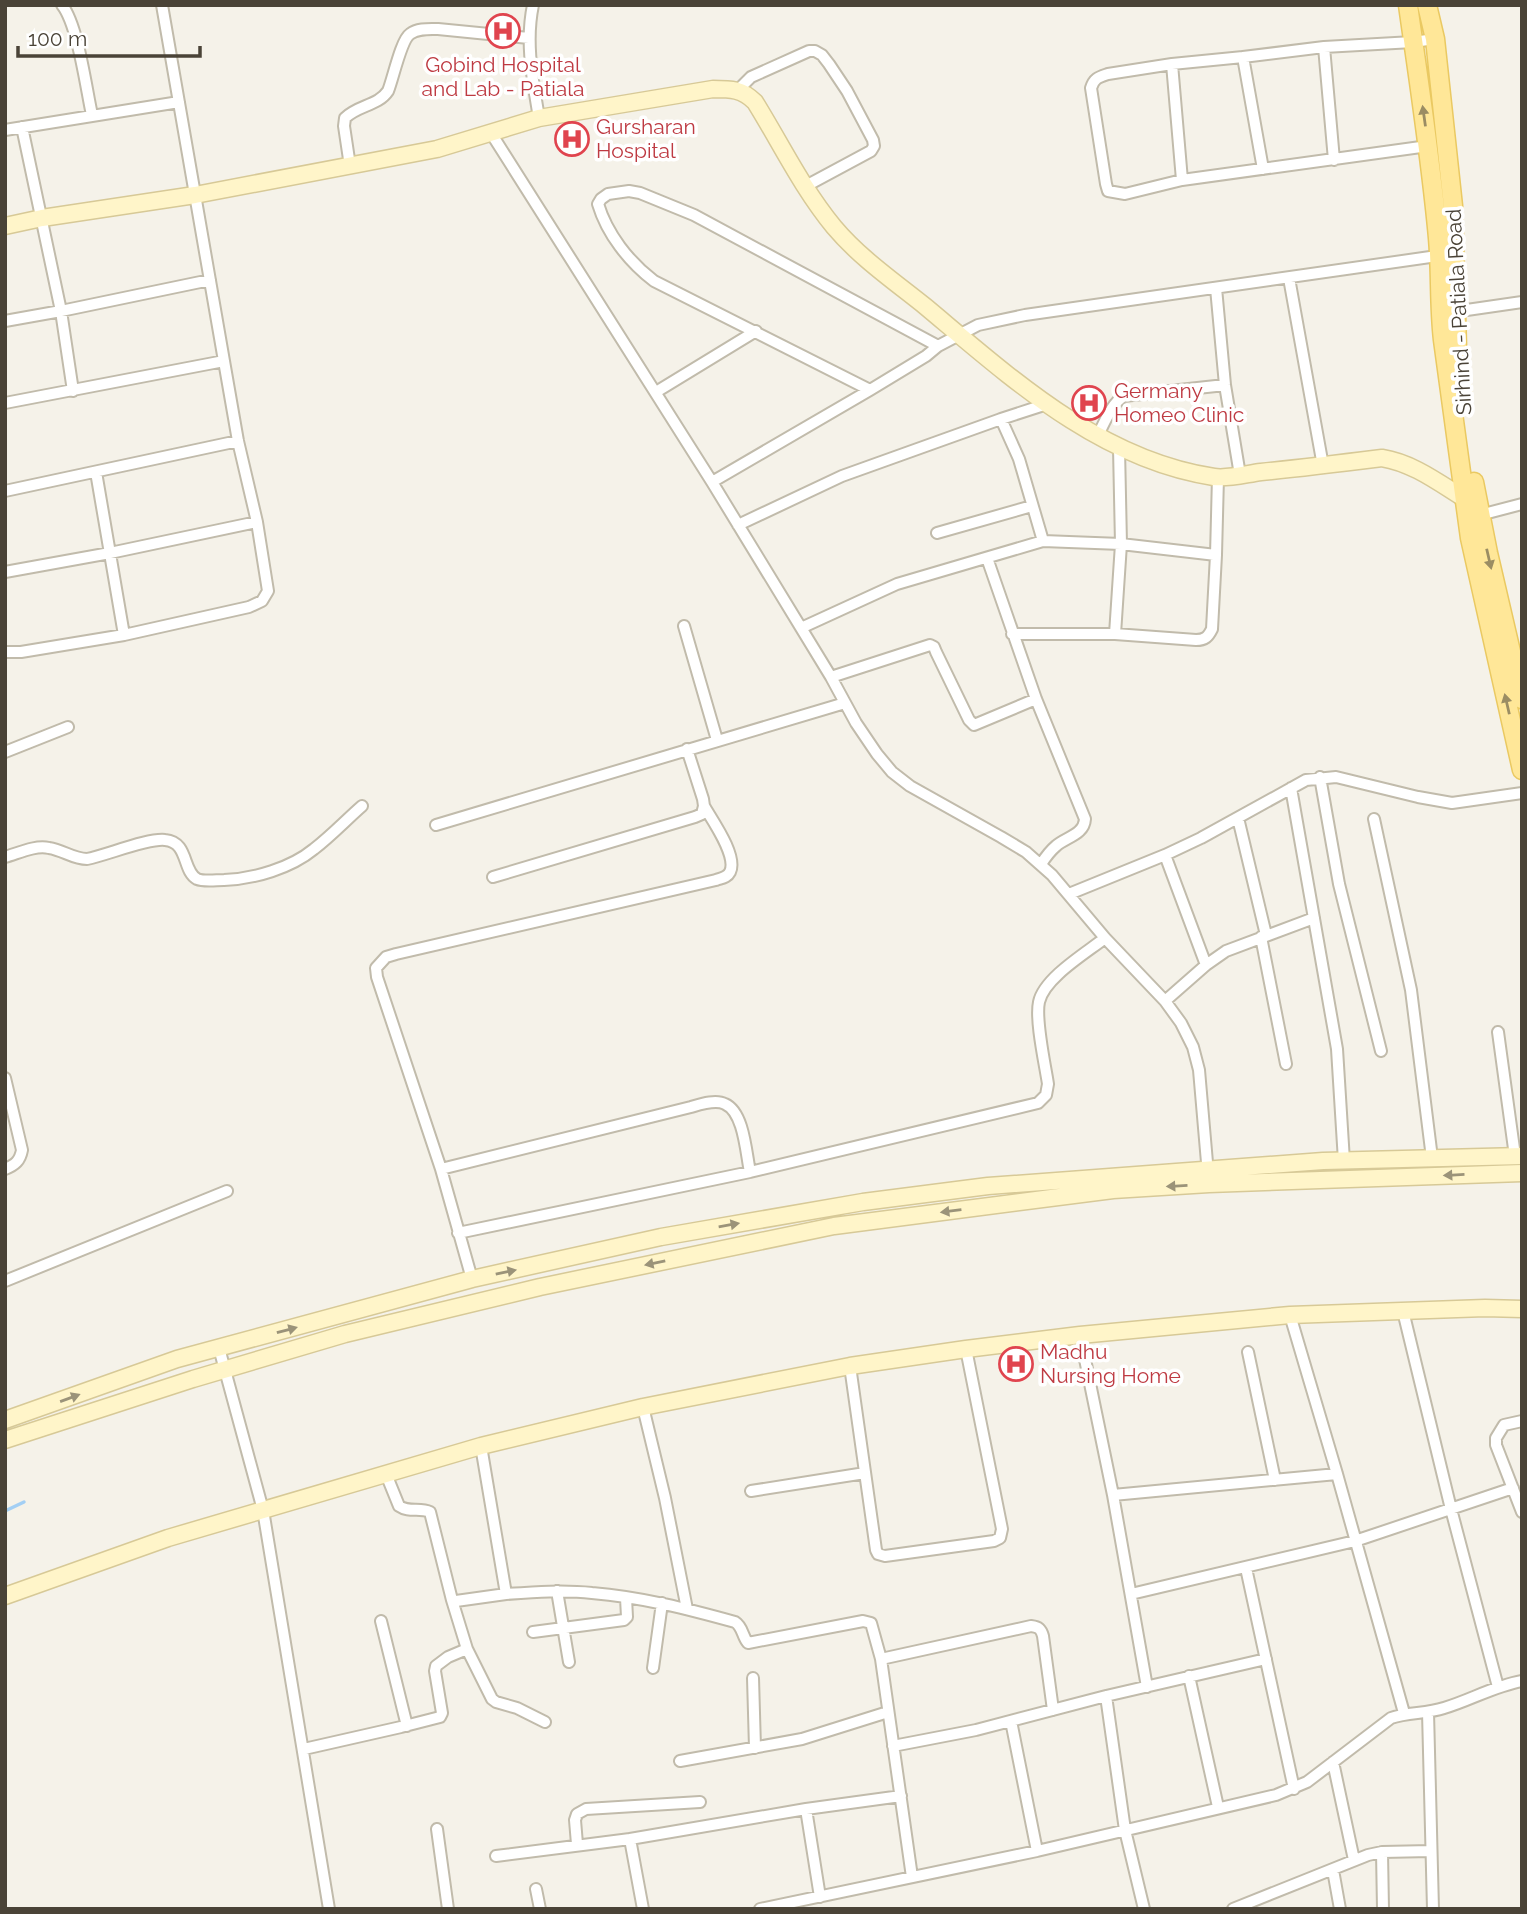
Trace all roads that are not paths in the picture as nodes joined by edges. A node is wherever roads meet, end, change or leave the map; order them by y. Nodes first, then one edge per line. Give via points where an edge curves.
1 (62, 5) edge
2 (162, 5) edge
3 (533, 5) edge
4 (1408, 5) edge
5 (1427, 5) edge
6 (529, 38) junction
7 (1434, 39) junction
8 (1413, 42) junction
9 (1324, 47) junction
10 (1243, 57) junction
11 (1172, 64) junction
12 (738, 90) junction
13 (178, 102) junction
14 (92, 116) junction
15 (539, 118) junction
16 (23, 127) junction
17 (5, 130) edge
18 (491, 133) junction
19 (1428, 146) junction
20 (1334, 160) junction
21 (350, 166) junction
22 (1263, 169) junction
23 (1182, 180) junction
24 (804, 187) junction
25 (195, 195) junction
26 (42, 218) junction
27 (5, 226) edge
28 (1446, 255) junction
29 (1289, 278) junction
30 (210, 280) junction
31 (1216, 288) junction
32 (1522, 302) edge
33 (61, 311) junction
34 (1447, 312) junction
35 (5, 321) edge
36 (756, 331) junction
37 (960, 335) junction
38 (938, 346) junction
39 (224, 361) junction
40 (1225, 385) junction
41 (870, 390) junction
42 (73, 391) junction
43 (656, 392) junction
44 (5, 403) edge
45 (1047, 404) junction
46 (1001, 419) junction
47 (1098, 435) junction
48 (239, 441) junction
49 (1119, 448) junction
50 (1323, 466) junction
51 (96, 472) junction
52 (1240, 475) junction
53 (1218, 477) junction
54 (712, 482) junction
55 (5, 491) edge
56 (1465, 499) junction
57 (1522, 504) edge
58 (1032, 506) junction
59 (1480, 515) junction
60 (257, 522) junction
61 (738, 524) junction
62 (937, 533) dead end
63 (1043, 541) junction
64 (1121, 544) junction
65 (110, 553) junction
66 (1216, 555) junction
67 (987, 558) junction
68 (5, 572) edge
69 (684, 626) dead end
70 (802, 628) junction
71 (1012, 634) junction
72 (1115, 634) junction
73 (124, 635) junction
74 (5, 652) edge
75 (831, 677) junction
76 (1036, 699) junction
77 (1522, 699) edge
78 (845, 702) junction
79 (68, 727) dead end
80 (717, 740) junction
81 (687, 749) junction
82 (5, 752) edge
83 (1522, 770) edge
84 (1320, 777) junction
85 (1291, 788) junction
86 (1522, 793) edge
87 (362, 806) dead end
88 (704, 806) junction
89 (1238, 818) junction
90 (1374, 819) dead end
91 (436, 825) dead end
92 (1165, 855) junction
93 (5, 857) edge
94 (1041, 864) junction
95 (493, 877) dead end
96 (1069, 894) junction
97 (1314, 918) junction
98 (1264, 936) junction
99 (1105, 938) junction
100 (1206, 965) junction
101 (1165, 1001) junction
102 (1498, 1032) dead end
103 (1381, 1051) dead end
104 (1286, 1064) dead end
105 (5, 1078) edge
106 (1518, 1156) edge
107 (1432, 1158) junction
108 (1345, 1161) junction
109 (5, 1169) edge
110 (441, 1170) junction
111 (750, 1172) junction
112 (1522, 1173) edge
113 (1208, 1177) junction
114 (227, 1191) dead end
115 (458, 1233) junction
116 (472, 1279) junction
117 (5, 1281) edge
118 (1522, 1309) edge
119 (1403, 1311) junction
120 (1290, 1315) junction
121 (1080, 1335) junction
122 (219, 1348) junction
123 (966, 1349) junction
124 (1248, 1352) dead end
125 (850, 1366) junction
126 (224, 1372) junction
127 (643, 1407) junction
128 (5, 1420) edge
129 (1522, 1421) edge
130 (5, 1440) edge
131 (481, 1446) junction
132 (865, 1473) junction
133 (386, 1474) junction
134 (1337, 1474) junction
135 (1275, 1480) junction
136 (1513, 1488) junction
137 (751, 1491) dead end
138 (1113, 1495) junction
139 (1451, 1509) junction
140 (263, 1510) junction
141 (1522, 1512) edge
142 (1355, 1541) junction
143 (1246, 1568) junction
144 (557, 1591) junction
145 (506, 1594) junction
146 (1131, 1594) junction
147 (5, 1596) edge
148 (626, 1598) junction
149 (452, 1600) junction
150 (662, 1603) junction
151 (687, 1609) junction
152 (381, 1621) dead end
153 (563, 1628) junction
154 (533, 1632) dead end
155 (467, 1649) junction
156 (881, 1659) junction
157 (1266, 1659) junction
158 (569, 1662) dead end
159 (653, 1668) dead end
160 (1189, 1676) junction
161 (753, 1678) dead end
162 (1522, 1681) edge
163 (1147, 1687) junction
164 (1497, 1687) junction
165 (1106, 1696) junction
166 (1053, 1710) junction
167 (888, 1712) junction
168 (1428, 1712) junction
169 (1404, 1713) junction
170 (1012, 1721) junction
171 (545, 1722) dead end
172 (407, 1726) junction
173 (893, 1746) junction
174 (755, 1748) junction
175 (304, 1749) junction
176 (680, 1761) dead end
177 (1333, 1762) junction
178 (1293, 1789) junction
179 (901, 1796) junction
180 (700, 1802) dead end
181 (1218, 1807) junction
182 (806, 1809) junction
183 (437, 1829) dead end
184 (1125, 1830) junction
185 (630, 1839) junction
186 (577, 1844) junction
187 (1037, 1851) junction
188 (1431, 1851) junction
189 (1382, 1852) junction
190 (496, 1856) dead end
191 (1354, 1860) junction
192 (1333, 1870) junction
193 (912, 1877) junction
194 (536, 1889) dead end
195 (820, 1897) junction
196 (329, 1909) edge
197 (448, 1909) edge
198 (540, 1909) edge
199 (643, 1909) edge
200 (760, 1909) edge
201 (1144, 1909) edge
202 (1233, 1909) edge
203 (1340, 1909) edge
204 (1384, 1909) edge
205 (1433, 1909) edge

1 - 14 street via 74,32
2 - 13 street
3 - 6 street
4 - 8 main road
5 - 7 main road, Sirhind - Patiala Road
6 - 15 street
6 - 21 street via 438,29 410,34 384,97 345,118
7 - 8 street
7 - 28 main road, Sirhind - Patiala Road via 1453,206
8 - 9 street
19 -> 8 main road
9 - 10 street
9 - 20 street
10 - 11 street
10 - 22 street
11 - 23 street
11 - 23 street via 1108,74 1093,81 1091,88 1108,191 1125,194
12 - 15 main road via 713,89
12 - 24 main road via 755,102
12 - 24 street via 751,77 808,51 822,55 829,64 874,146
13 - 14 street
13 - 25 street
14 - 16 street
15 - 18 main road
16 - 17 street
16 - 26 street
18 - 21 main road
18 - 43 street
19 - 20 street
19 - 28 main road
20 - 22 street
21 - 25 main road
22 - 23 street
24 - 37 main road via 860,253
25 - 26 main road
25 - 30 street
26 - 27 main road
26 - 33 street
28 - 29 street
28 - 34 main road
29 - 31 street
29 - 50 street
30 - 33 street
30 - 39 street
31 - 37 street via 1025,315 978,325
31 - 40 street
32 - 34 street
33 - 35 street
33 - 42 street
34 - 56 main road
34 - 59 main road, Sirhind - Patiala Road via 1457,348
36 - 38 street via 645,275 608,229 598,204 601,199 629,191 694,215
36 - 41 street
36 - 43 street
37 - 38 street
37 - 45 main road
38 - 41 street
39 - 42 street
39 - 48 street
40 - 47 street via 1124,396
40 - 52 street
41 - 54 street
42 - 44 street
43 - 54 street
45 - 46 street
45 - 47 main road
46 - 58 street via 1019,459
46 - 61 street via 842,476
47 - 49 main road
48 - 51 street
48 - 60 street
49 - 53 main road via 1178,469
49 - 64 street
50 - 52 main road
50 - 56 main road via 1396,460
51 - 55 street
51 - 65 street
52 - 53 main road
53 - 66 street
54 - 61 street
83 -> 56 main road
57 - 59 street
58 - 62 street
58 - 63 street
59 -> 77 main road, Sirhind - Patiala Road
60 - 65 street
60 - 73 street via 268,591 262,601
61 - 70 street
63 - 64 street
63 - 67 street
64 - 66 street
64 - 72 street
65 - 68 street
65 - 73 street
66 - 72 street via 1212,629 1203,640
67 - 70 street via 897,584
67 - 71 street
69 - 80 street
70 - 75 street
71 - 72 street
71 - 76 street
73 - 74 street
75 - 76 street via 930,645 974,725
75 - 78 street
76 - 94 street via 1085,819 1080,832 1055,846
78 - 80 street
78 - 94 street via 892,772
79 - 82 street
80 - 81 street
81 - 88 street
81 - 91 street
84 - 85 street
84 - 86 street via 1336,776 1452,803
84 - 103 street via 1339,884
85 - 89 street
85 - 97 street
87 - 93 street via 298,860 231,879 199,880 191,875 184,854 169,840 87,859 44,847
88 - 95 street via 702,814 695,817
88 - 110 street via 728,850 732,864 726,876 381,961 377,977
89 - 92 street
89 - 98 street
90 - 107 street via 1411,990
92 - 96 street
92 - 100 street
94 - 96 street
96 - 99 street
97 - 98 street
97 - 108 street via 1338,1049
98 - 100 street via 1226,951
98 - 104 street
99 - 101 street
99 - 111 street via 1052,980 1039,1002 1048,1084 1038,1103
100 - 101 street
101 - 113 street via 1193,1047 1199,1070
102 - 106 street
105 - 109 street via 22,1150 20,1159
106 - 107 main road
107 - 108 main road
108 - 113 main road
110 - 111 street via 724,1102 735,1110 740,1122
110 - 115 street
111 - 115 street
112 -> 113 main road
116 -> 113 main road via 661,1237 863,1202 988,1186
113 -> 126 main road via 834,1226 540,1287 345,1334
114 - 117 street
115 - 116 street
122 -> 116 main road
118 - 119 main road
119 - 120 main road
119 - 139 street
120 - 121 main road
120 - 134 street
121 - 123 main road
121 - 138 street
122 - 126 street
128 -> 122 main road
123 - 125 main road
123 - 132 street via 1000,1538 878,1554
124 - 135 street
125 - 127 main road
125 - 132 street
126 - 130 main road
126 - 140 street
127 - 131 main road
127 - 151 street
129 - 136 street via 1504,1426 1496,1438
131 - 133 main road
131 - 145 street
132 - 137 street
133 - 140 main road
133 - 149 street via 399,1506 429,1512
134 - 135 street
134 - 142 street
135 - 138 street
136 - 139 street
136 - 141 street
138 - 146 street
139 - 142 street
139 - 164 street
140 - 147 main road
140 - 175 street
142 - 143 street
142 - 169 street
143 - 146 street
143 - 157 street
144 - 145 street
144 - 148 street
144 - 153 street
145 - 149 street
146 - 163 street
148 - 150 street
148 - 153 street via 624,1620
149 - 155 street
150 - 151 street
150 - 159 street
151 - 156 street via 735,1622 748,1643 866,1621 873,1627
152 - 172 street
153 - 154 street
153 - 158 street
155 - 171 street via 492,1699
155 - 172 street via 436,1666 440,1717
156 - 166 street via 1037,1626 1043,1636
156 - 167 street
157 - 160 street
157 - 178 street
160 - 163 street
160 - 181 street
161 - 174 street
162 - 164 street
163 - 165 street
164 - 168 street
165 - 166 street
165 - 184 street
166 - 170 street
167 - 173 street
167 - 174 street via 802,1739
168 - 169 street
168 - 188 street
169 - 177 street
170 - 173 street
170 - 187 street
172 - 175 street
173 - 179 street
174 - 176 street
175 - 196 street
177 - 178 street
177 - 191 street
178 - 181 street
179 - 182 street
179 - 193 street
180 - 186 street via 586,1809 575,1820
181 - 184 street
182 - 185 street
182 - 195 street
183 - 197 street
184 - 187 street
184 - 201 street
185 - 186 street
185 - 199 street
186 - 190 street
187 - 193 street
188 - 189 street
188 - 205 street
189 - 191 street
189 - 204 street
191 - 192 street
192 - 202 street
192 - 203 street
193 - 195 street
194 - 198 street
195 - 200 street

